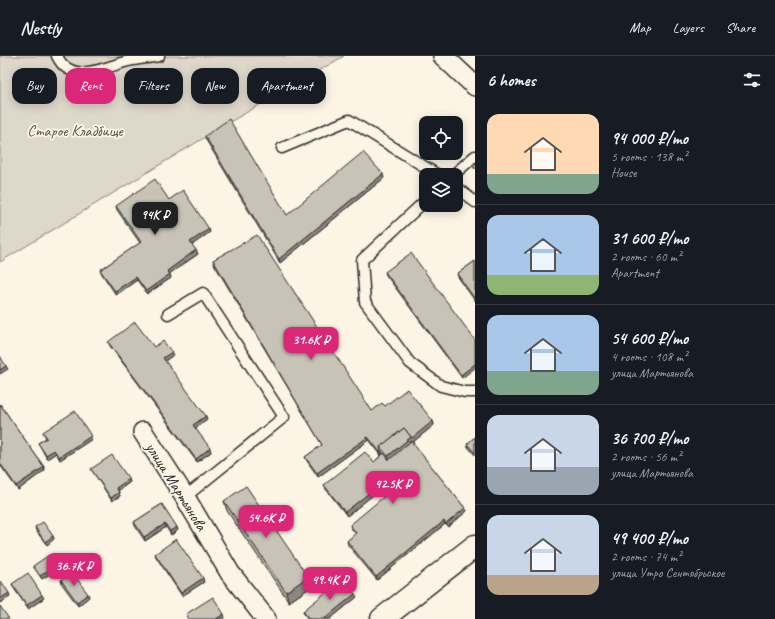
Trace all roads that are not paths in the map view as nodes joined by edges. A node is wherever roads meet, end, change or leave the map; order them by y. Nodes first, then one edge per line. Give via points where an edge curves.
1 (57, 56) edge
2 (159, 56) edge
3 (443, 56) edge
4 (475, 86) edge
5 (282, 148) dead end
6 (475, 156) edge
7 (427, 168) edge
8 (461, 168) edge
9 (463, 193) edge
10 (475, 202) edge
11 (419, 207) edge
12 (168, 314) dead end
13 (475, 392) edge
14 (143, 432) dead end
15 (184, 497) junction
16 (472, 553) edge
17 (266, 619) edge
18 (382, 619) edge

1 - 2 lane via 66,69 79,72 96,71 128,61
3 - 4 street
5 - 7 lane via 349,120
6 - 8 lane
9 - 10 lane
11 - 13 lane via 362,260 365,302 410,363 441,386
12 - 15 lane via 203,293 284,417
14 - 15 street, улица Мартьянова
15 - 17 street, улица Мартьянова via 230,573
16 - 18 street

